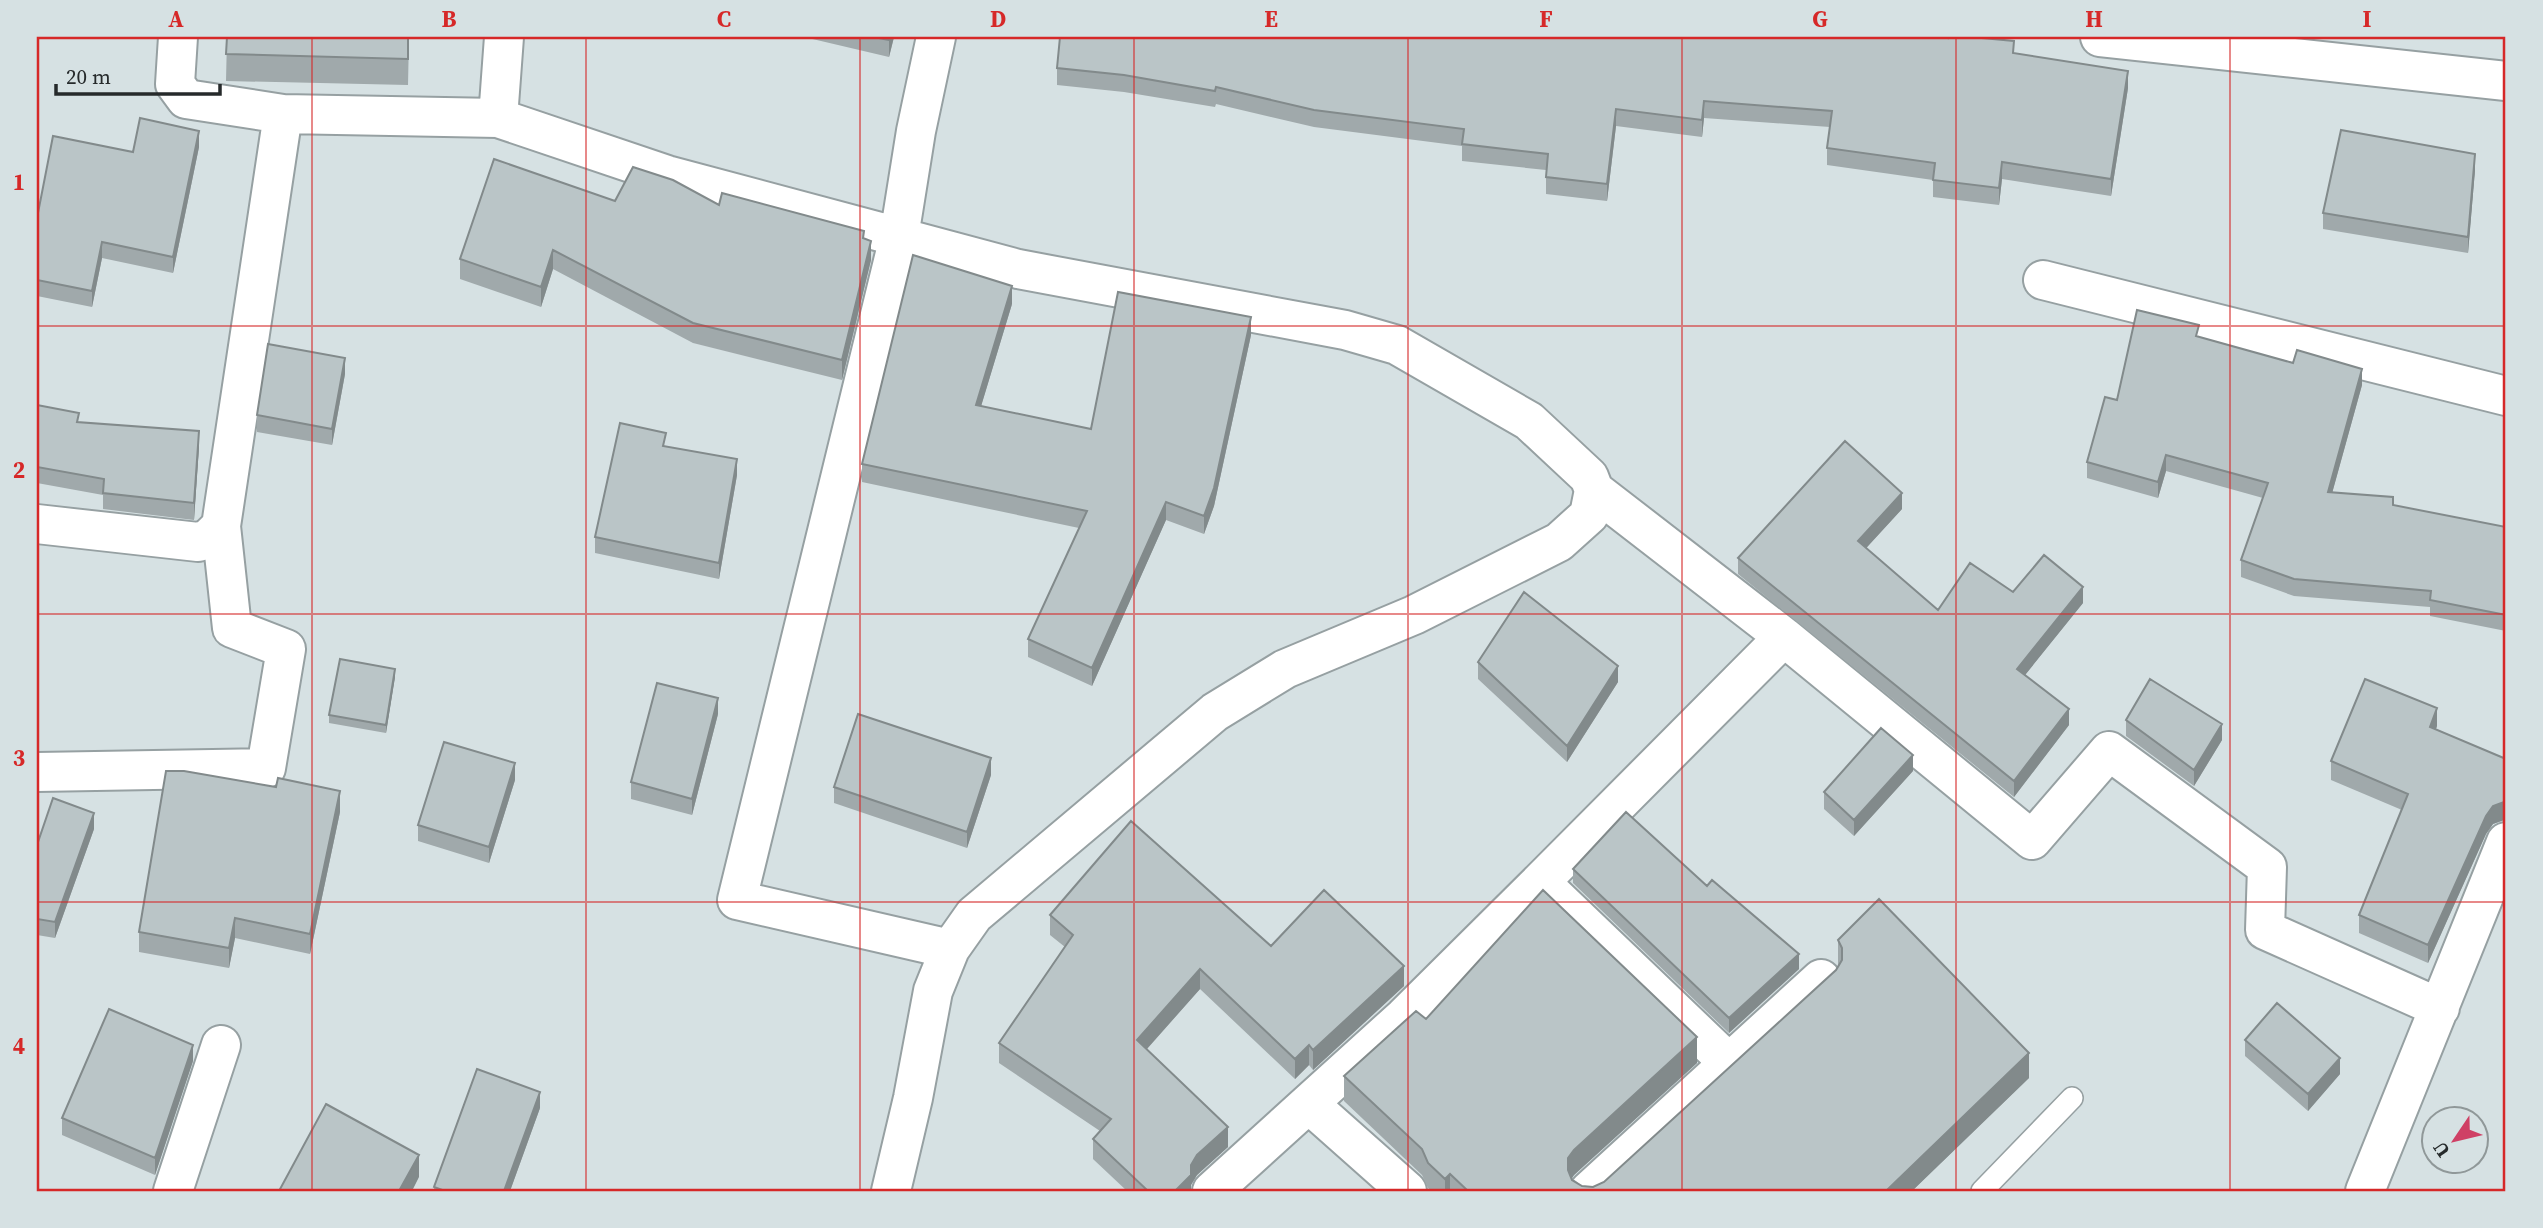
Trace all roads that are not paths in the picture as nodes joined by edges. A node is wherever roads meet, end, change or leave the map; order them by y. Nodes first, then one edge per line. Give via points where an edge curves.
1 (178, 37) edge
2 (504, 37) edge
3 (936, 37) edge
4 (2100, 37) edge
5 (2506, 81) edge
6 (283, 114) junction
7 (498, 118) junction
8 (899, 237) junction
9 (2043, 280) dead end
10 (2506, 396) edge
11 (1594, 490) junction
12 (37, 524) edge
13 (221, 526) junction
14 (1784, 637) junction
15 (37, 772) edge
16 (2506, 842) edge
17 (1540, 882) junction
18 (2500, 882) edge
19 (950, 949) junction
20 (1821, 979) edge
21 (2440, 1008) junction
22 (221, 1045) dead end
23 (1729, 1063) junction
24 (2072, 1098) dead end
25 (1309, 1104) junction
26 (173, 1191) edge
27 (891, 1191) edge
28 (1212, 1191) edge
29 (1406, 1191) edge
30 (1590, 1191) edge
31 (1982, 1191) edge
32 (2365, 1191) edge

1 - 6 street via 175,84 186,99
2 - 7 street
3 - 8 street
4 - 5 street
6 - 7 street
6 - 13 street
7 - 8 street via 667,175
8 - 11 street via 1018,269 1345,330 1397,345 1529,421 1580,466
8 - 19 street via 737,900
9 - 10 street
11 - 14 street
11 - 19 street via 1589,515 1559,542 1414,615 1285,669 1215,712 974,915
12 - 13 street via 198,542
13 - 15 street via 232,628 286,649 266,768
14 - 17 street
14 - 21 street via 2032,840 2109,751 2267,867 2264,930
16 - 18 street
17 - 23 street
17 - 25 street via 1405,1017
18 - 21 street
19 - 27 street via 933,991
20 - 23 street
21 - 32 street
22 - 26 street
23 - 30 street
24 - 31 lane
25 - 28 street
25 - 29 street

